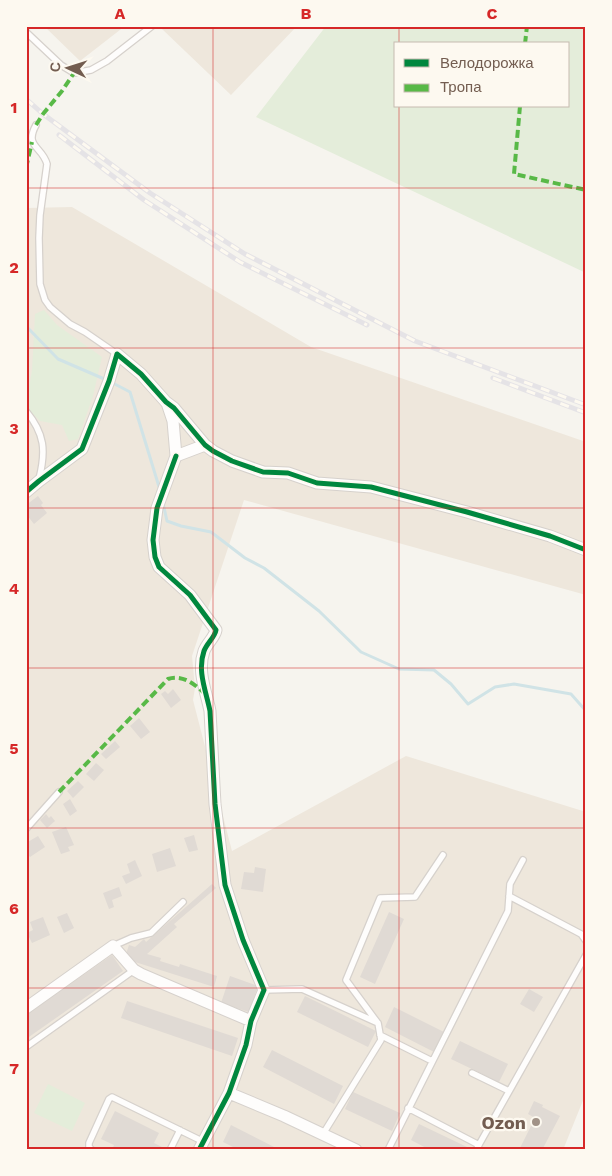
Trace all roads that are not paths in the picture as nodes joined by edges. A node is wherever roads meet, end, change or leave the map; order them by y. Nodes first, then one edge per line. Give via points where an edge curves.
1 (152, 26) edge
2 (26, 32) edge
3 (36, 125) dead end
4 (117, 354) junction
5 (166, 402) junction
6 (26, 411) edge
7 (205, 446) junction
8 (176, 456) junction
9 (38, 481) junction
10 (26, 492) edge
11 (586, 550) edge
12 (59, 792) dead end
13 (26, 829) edge
14 (443, 855) dead end
15 (523, 860) dead end
16 (509, 896) junction
17 (184, 902) dead end
18 (586, 941) edge
19 (113, 946) junction
20 (586, 955) edge
21 (134, 970) junction
22 (264, 990) junction
23 (26, 1008) edge
24 (251, 1021) junction
25 (378, 1023) junction
26 (380, 1035) junction
27 (26, 1047) edge
28 (432, 1061) junction
29 (472, 1073) dead end
30 (509, 1091) junction
31 (229, 1093) junction
32 (408, 1108) junction
33 (180, 1130) junction
34 (324, 1134) junction
35 (201, 1146) edge
36 (478, 1147) edge
37 (92, 1150) edge
38 (170, 1150) edge
39 (356, 1150) edge
40 (388, 1150) edge

1 - 2 lane via 107,61 91,70 74,73
3 - 4 lane via 32,142 47,164 39,238 40,284 45,300 70,324
4 - 5 street via 141,374
4 - 9 street via 82,449
5 - 7 street
5 - 8 street via 173,421
6 - 9 lane via 42,439 43,460
7 - 8 street
7 - 11 street via 232,461 263,472 288,473 317,483 371,487 550,536
8 - 22 street via 157,508 153,548 159,567 190,595 216,630 204,652 202,677 210,711 215,804 225,885 242,940
9 - 10 street
12 - 13 lane
14 - 25 lane via 415,897 380,898 346,980
15 - 16 lane via 510,884
16 - 18 lane via 581,934
16 - 28 lane via 508,911
17 - 19 lane via 151,933
19 - 21 street
19 - 23 street
20 - 30 lane
21 - 24 street
21 - 27 lane
22 - 24 street
22 - 25 lane via 302,989
24 - 31 street
25 - 26 lane
26 - 28 lane
26 - 34 lane via 381,1040
28 - 32 lane
29 - 30 lane
30 - 36 lane
31 - 34 street
31 - 35 street
32 - 36 lane
32 - 40 lane
33 - 35 lane
33 - 37 lane via 112,1097 89,1143
33 - 38 lane
34 - 39 street

